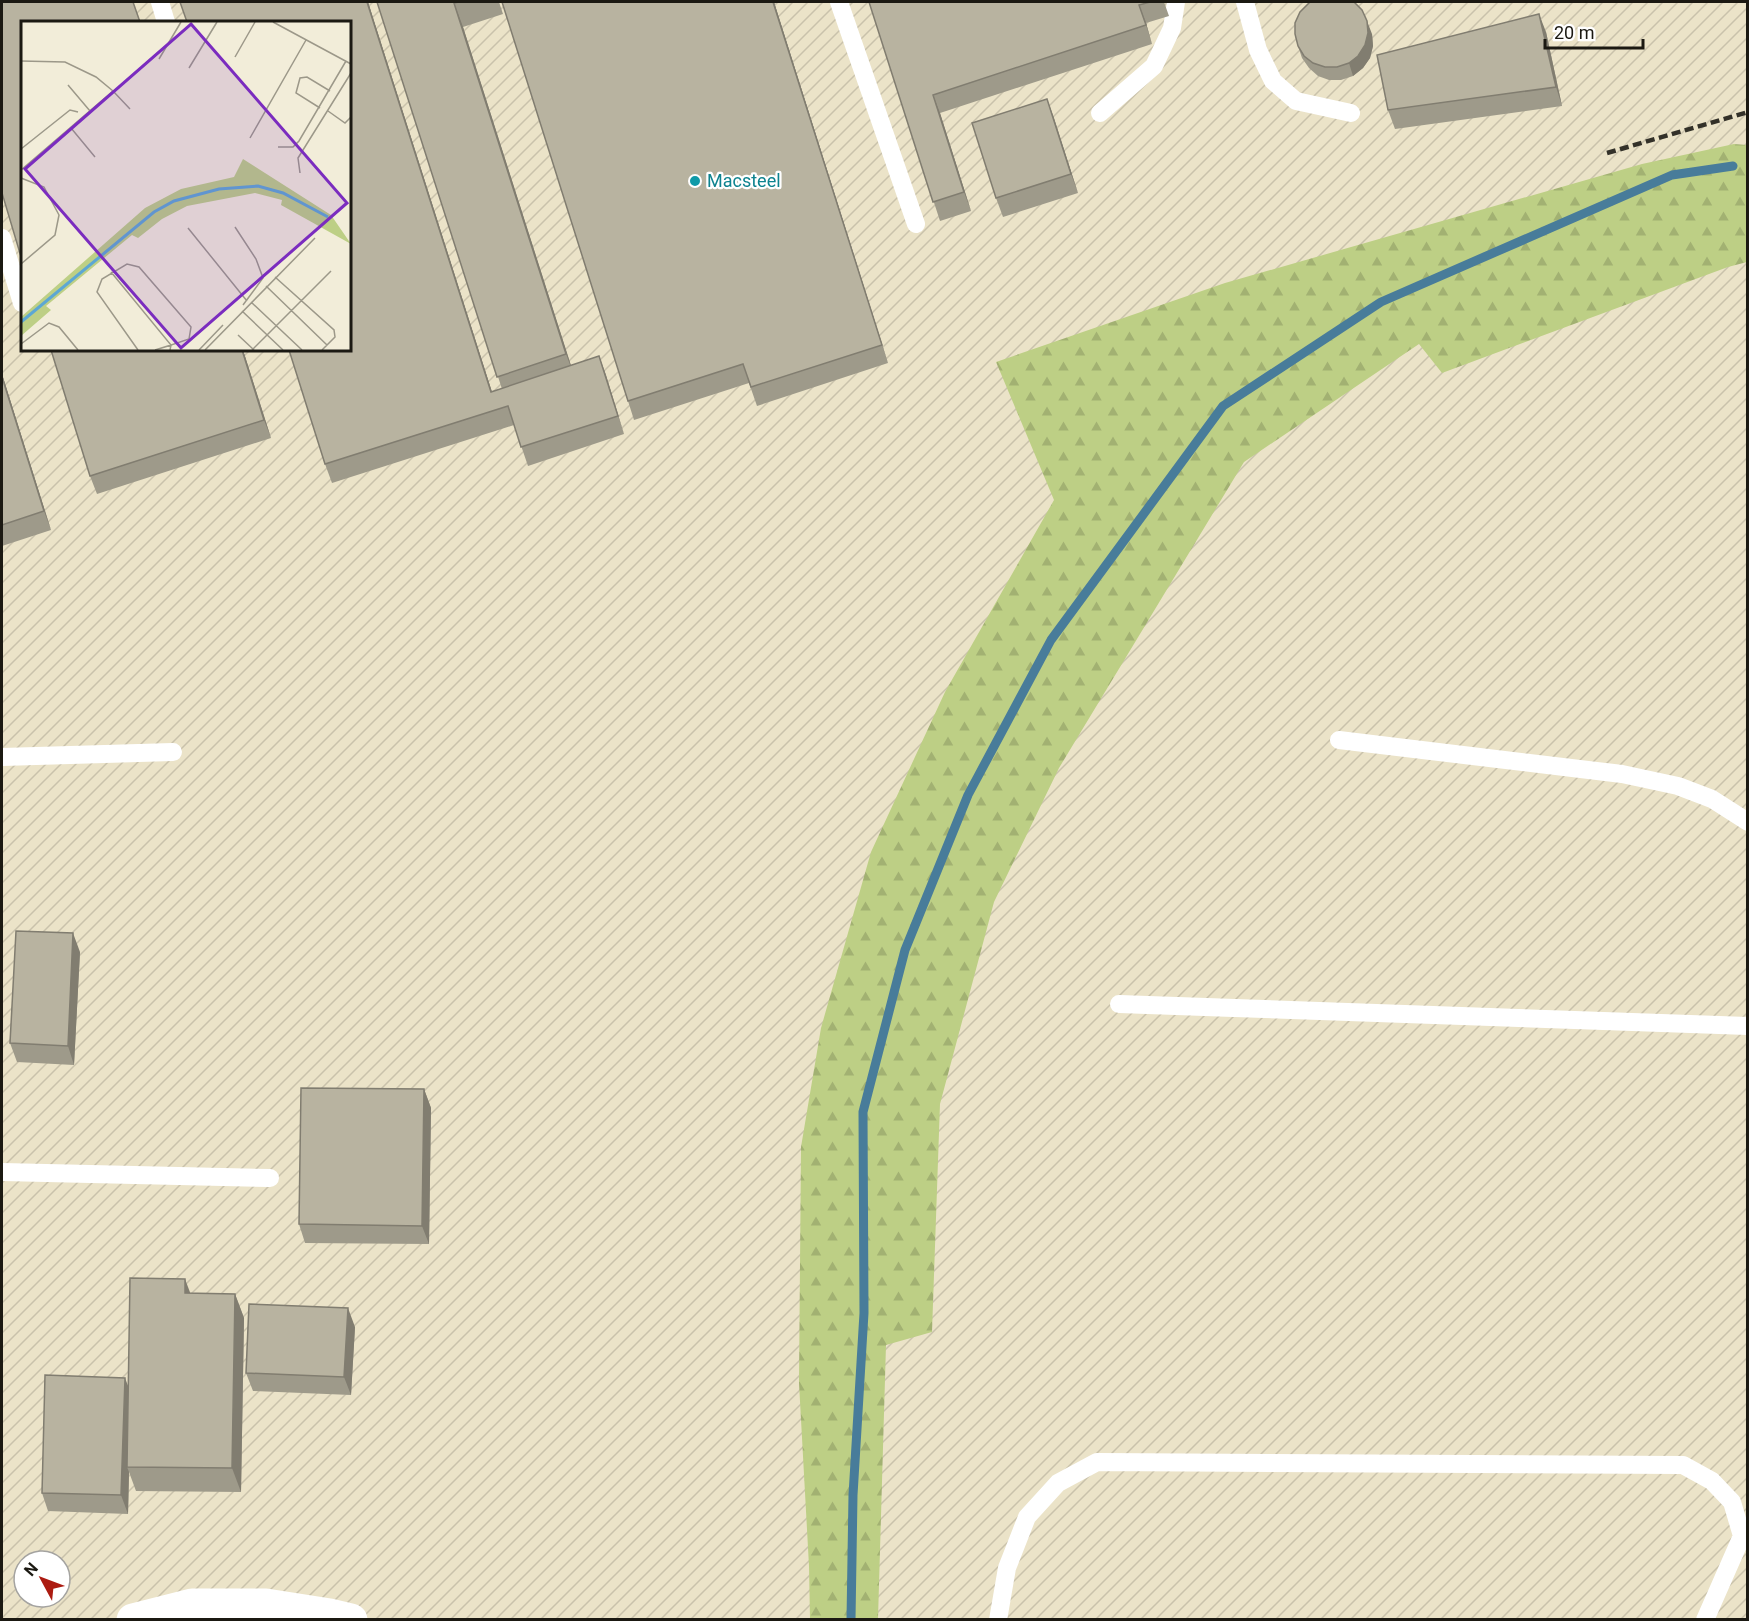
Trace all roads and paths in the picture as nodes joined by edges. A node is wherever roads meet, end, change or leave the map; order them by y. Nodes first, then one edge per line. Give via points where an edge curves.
1 (160, 2) edge
2 (838, 2) edge
3 (1176, 2) edge
4 (1245, 2) edge
5 (166, 21) edge
6 (1100, 113) dead end
7 (1351, 113) dead end
8 (916, 224) dead end
9 (2, 238) edge
10 (21, 300) edge
11 (1339, 740) dead end
12 (173, 752) dead end
13 (2, 757) edge
14 (1748, 822) edge
15 (1119, 1004) dead end
16 (1748, 1026) edge
17 (2, 1172) edge
18 (270, 1178) dead end
19 (133, 1620) edge
20 (351, 1620) edge
21 (998, 1620) edge
22 (1705, 1620) edge

1 - 5 lane
2 - 8 lane
3 - 6 lane via 1172,28 1154,66
4 - 7 lane via 1258,50 1272,81 1296,101
9 - 10 lane
11 - 14 lane via 1622,774 1686,790 1712,800
12 - 13 lane
15 - 16 lane
17 - 18 lane
19 - 20 street via 192,1605 266,1605
21 - 22 lane via 1007,1568 1027,1517 1058,1483 1097,1462 1683,1465 1712,1481 1732,1502 1742,1536

